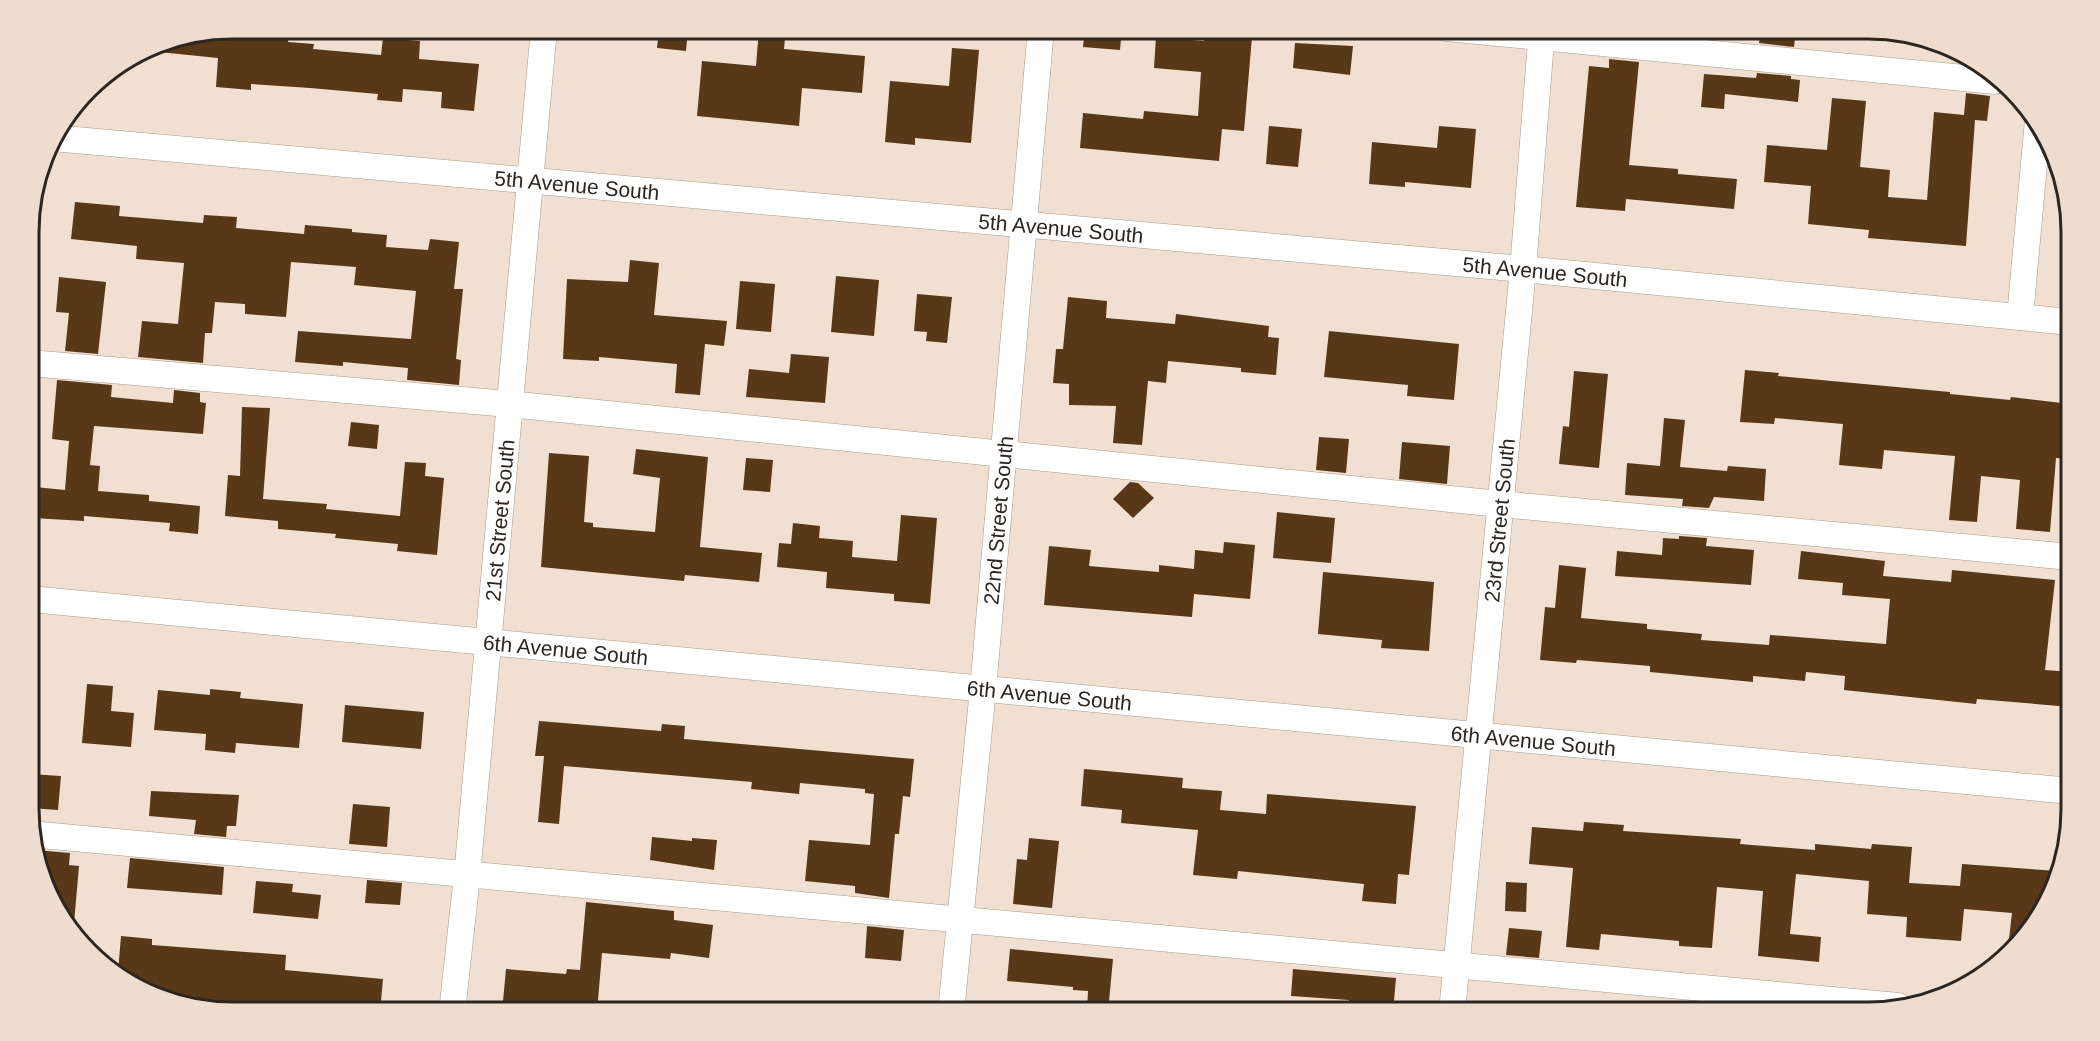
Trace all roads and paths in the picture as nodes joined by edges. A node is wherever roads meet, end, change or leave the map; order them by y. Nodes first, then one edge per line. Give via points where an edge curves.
1 (543, 39) edge
2 (1040, 39) edge
3 (1542, 39) edge
4 (1599, 39) edge
5 (1986, 80) edge
6 (2036, 138) edge
7 (63, 139) edge
8 (530, 179) junction
9 (1024, 226) junction
10 (1523, 269) junction
11 (2020, 316) junction
12 (2061, 321) edge
13 (39, 364) edge
14 (510, 404) junction
15 (1004, 453) junction
16 (1500, 504) junction
17 (2061, 555) edge
18 (39, 600) edge
19 (488, 641) junction
20 (983, 689) junction
21 (1477, 737) junction
22 (2061, 790) edge
23 (41, 835) edge
24 (467, 876) junction
25 (960, 921) junction
26 (1457, 966) junction
27 (453, 1002) edge
28 (952, 1002) edge
29 (1453, 1002) edge
30 (1854, 1002) edge

1 - 8 street, 21st Street South
2 - 9 street, 22nd Street South
3 - 10 street, 23rd Street South
4 - 5 street
6 - 11 street
7 - 8 street, 5th Avenue South
8 - 9 street, 5th Avenue South
8 - 14 street, 21st Street South
9 - 10 street, 5th Avenue South
9 - 15 street, 22nd Street South
10 - 11 street, 5th Avenue South
10 - 16 street, 23rd Street South
11 - 12 street, 5th Avenue South
13 - 14 street
14 - 15 street
14 - 19 street, 21st Street South
15 - 16 street
15 - 20 street, 22nd Street South
16 - 17 street
16 - 21 street, 23rd Street South
18 - 19 street, 6th Avenue South
19 - 20 street, 6th Avenue South
19 - 24 street, 21st Street South
20 - 21 street, 6th Avenue South
20 - 25 street, 22nd Street South
21 - 22 street, 6th Avenue South
21 - 26 street, 23rd Street South
23 - 24 street
24 - 25 street
24 - 27 street, 21st Street South
25 - 26 street
25 - 28 street, 22nd Street South
26 - 29 street, 23rd Street South
26 - 30 street

